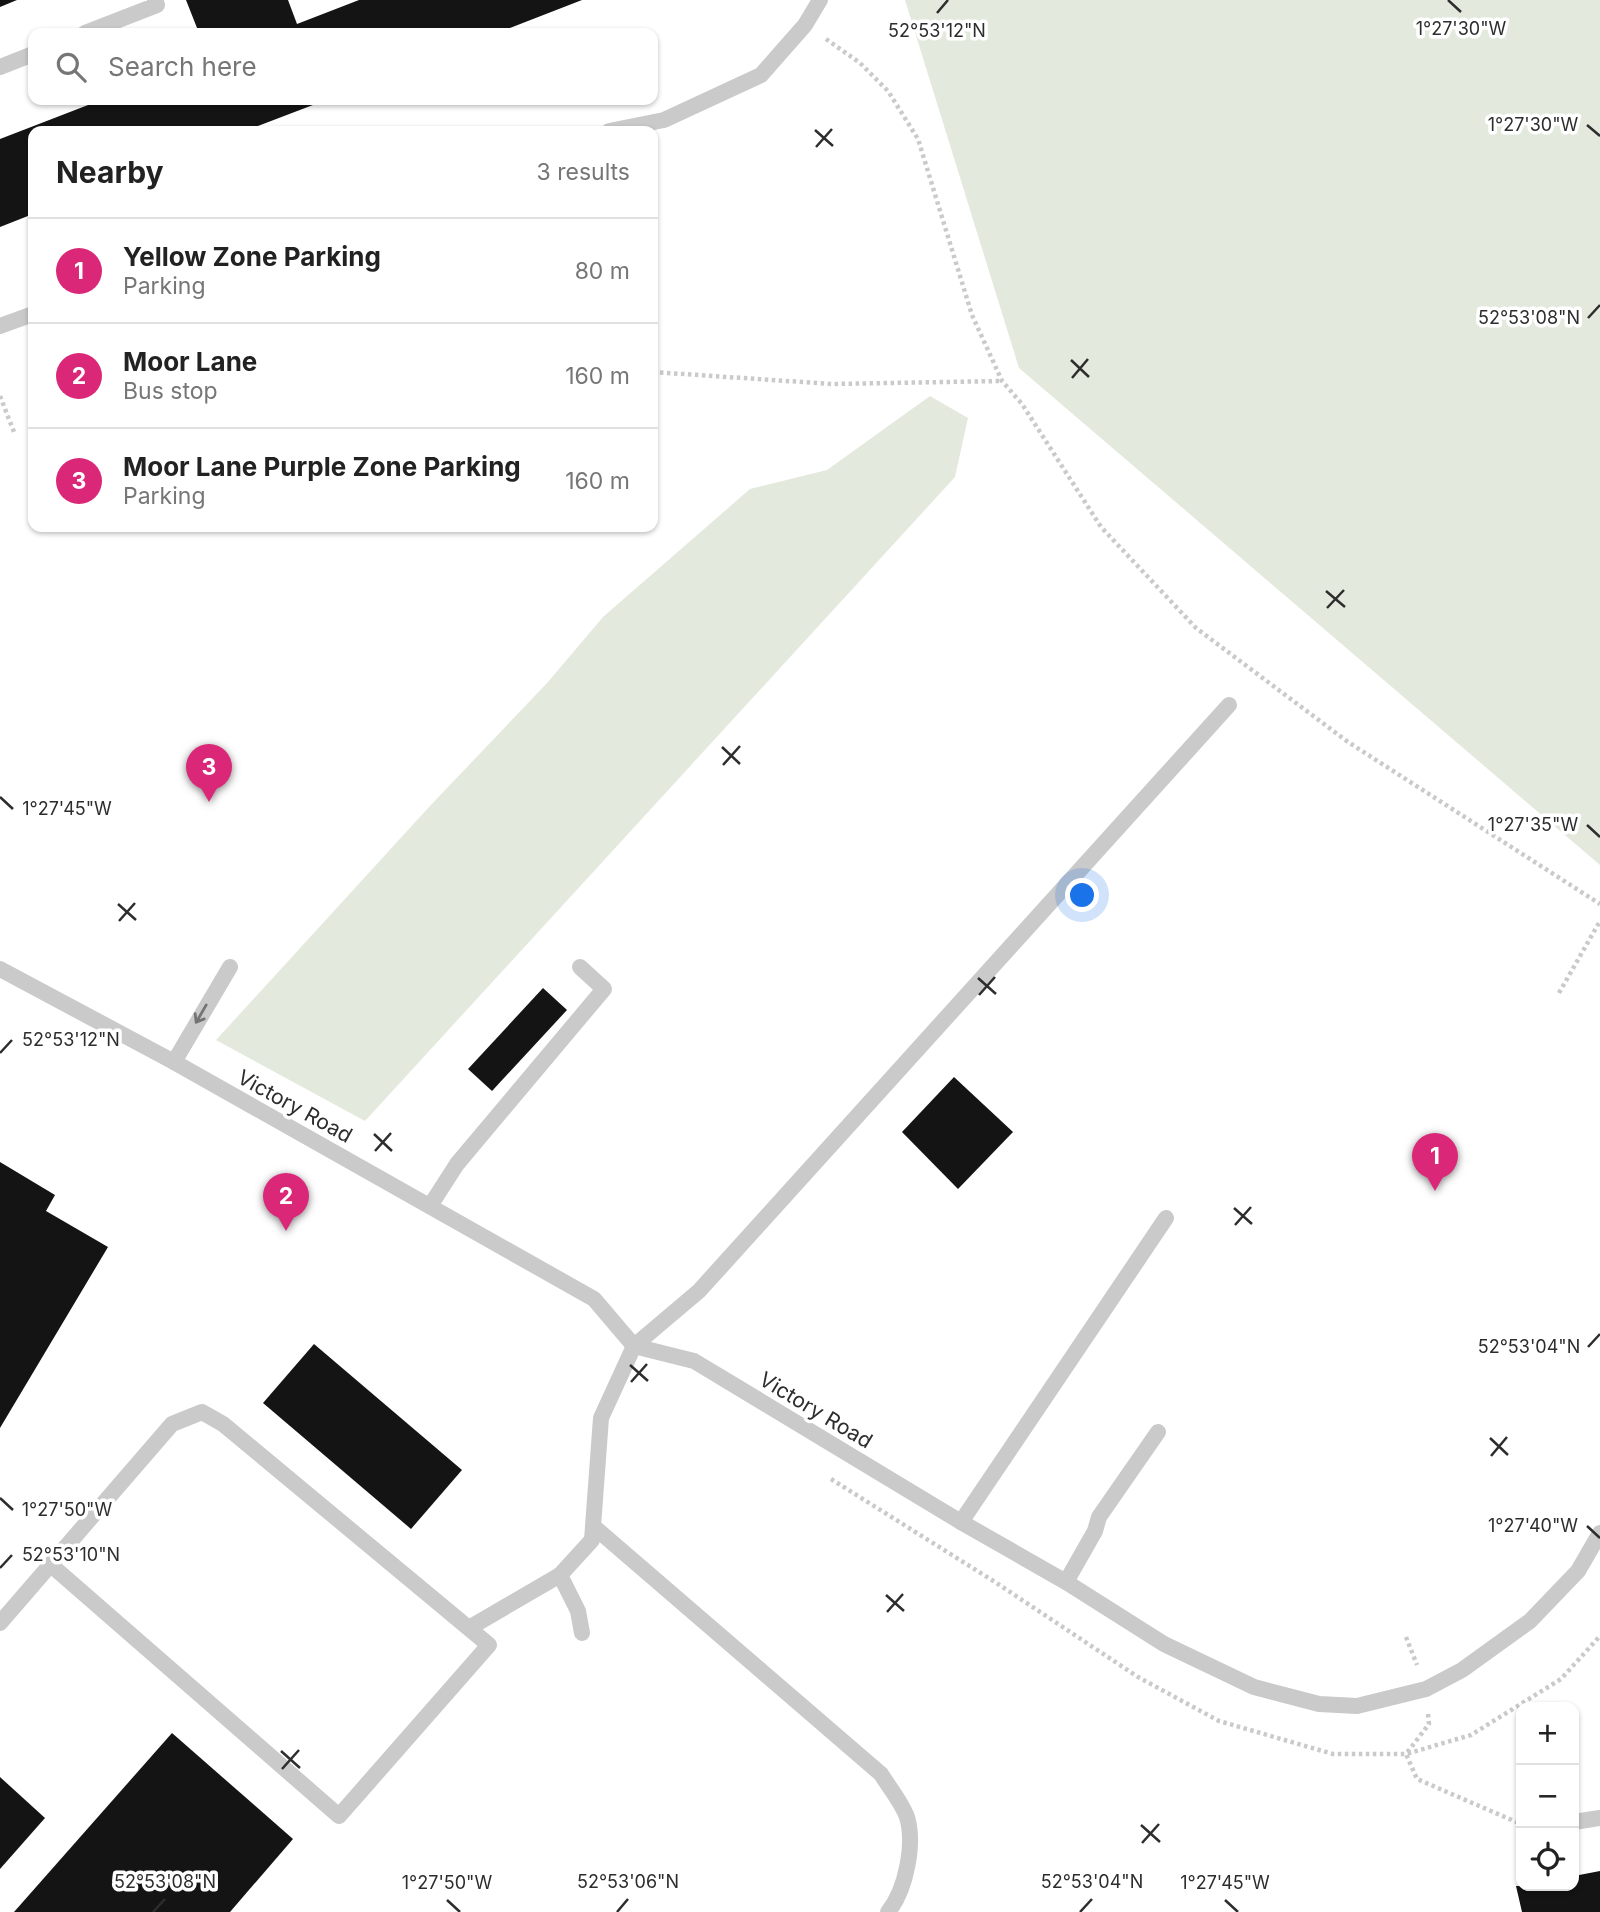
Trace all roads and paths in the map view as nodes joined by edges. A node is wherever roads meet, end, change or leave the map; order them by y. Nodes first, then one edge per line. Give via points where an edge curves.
1 (155, 0) edge
2 (820, 0) edge
3 (805, 25) junction
4 (98, 28) edge
5 (28, 56) edge
6 (0, 67) edge
7 (634, 126) edge
8 (28, 316) edge
9 (0, 326) edge
10 (658, 372) edge
11 (1002, 381) junction
12 (0, 396) edge
13 (14, 432) dead end
14 (1229, 705) dead end
15 (1600, 904) edge
16 (1600, 920) edge
17 (230, 967) dead end
18 (580, 967) dead end
19 (0, 969) edge
20 (1559, 993) dead end
21 (174, 1062) junction
22 (430, 1206) junction
23 (1166, 1218) dead end
24 (634, 1346) junction
25 (1158, 1432) dead end
26 (824, 1473) dead end
27 (961, 1522) junction
28 (593, 1526) junction
29 (1600, 1533) edge
30 (51, 1565) junction
31 (560, 1575) junction
32 (1066, 1582) junction
33 (1, 1620) edge
34 (469, 1628) junction
35 (582, 1633) dead end
36 (1600, 1636) edge
37 (1406, 1637) dead end
38 (1426, 1689) junction
39 (1406, 1754) junction
40 (1600, 1818) edge
41 (1579, 1821) edge
42 (1516, 1822) edge
43 (888, 1912) edge

1 - 4 lane via 157,5
2 - 3 lane
3 - 7 lane via 761,75 664,120
3 - 11 path via 860,63 888,91 918,139 972,314
5 - 6 lane
8 - 9 lane
10 - 11 path via 832,384
11 - 15 path via 1022,404 1101,527 1196,628 1348,742
12 - 13 path
14 - 24 lane via 699,1291
16 - 20 path
17 -> 21 lane
18 - 22 lane via 604,989 457,1164
19 - 21 lane, Victory Road
21 - 22 lane, Victory Road
22 - 24 lane, Victory Road via 594,1299
23 - 27 lane
24 - 27 lane, Victory Road via 694,1361
24 - 28 lane via 601,1418
25 - 32 lane via 1099,1517
26 - 39 path via 1138,1677 1219,1721 1333,1754
27 - 32 lane, Victory Road
28 - 31 lane via 592,1540
28 - 43 lane via 881,1774 907,1817 910,1858 896,1902
29 - 38 lane, Victory Road via 1578,1572 1530,1621 1462,1670
30 - 33 lane
30 - 34 lane via 172,1424 202,1412 223,1424
30 - 34 lane via 339,1816 489,1645
31 - 34 lane
31 - 35 lane via 578,1611
32 - 38 lane, Victory Road via 1164,1644 1254,1688 1319,1704 1357,1706
36 - 39 path via 1561,1679 1471,1735
37 - 38 path
38 - 39 path via 1429,1724
39 - 42 path via 1417,1779
40 - 41 lane

